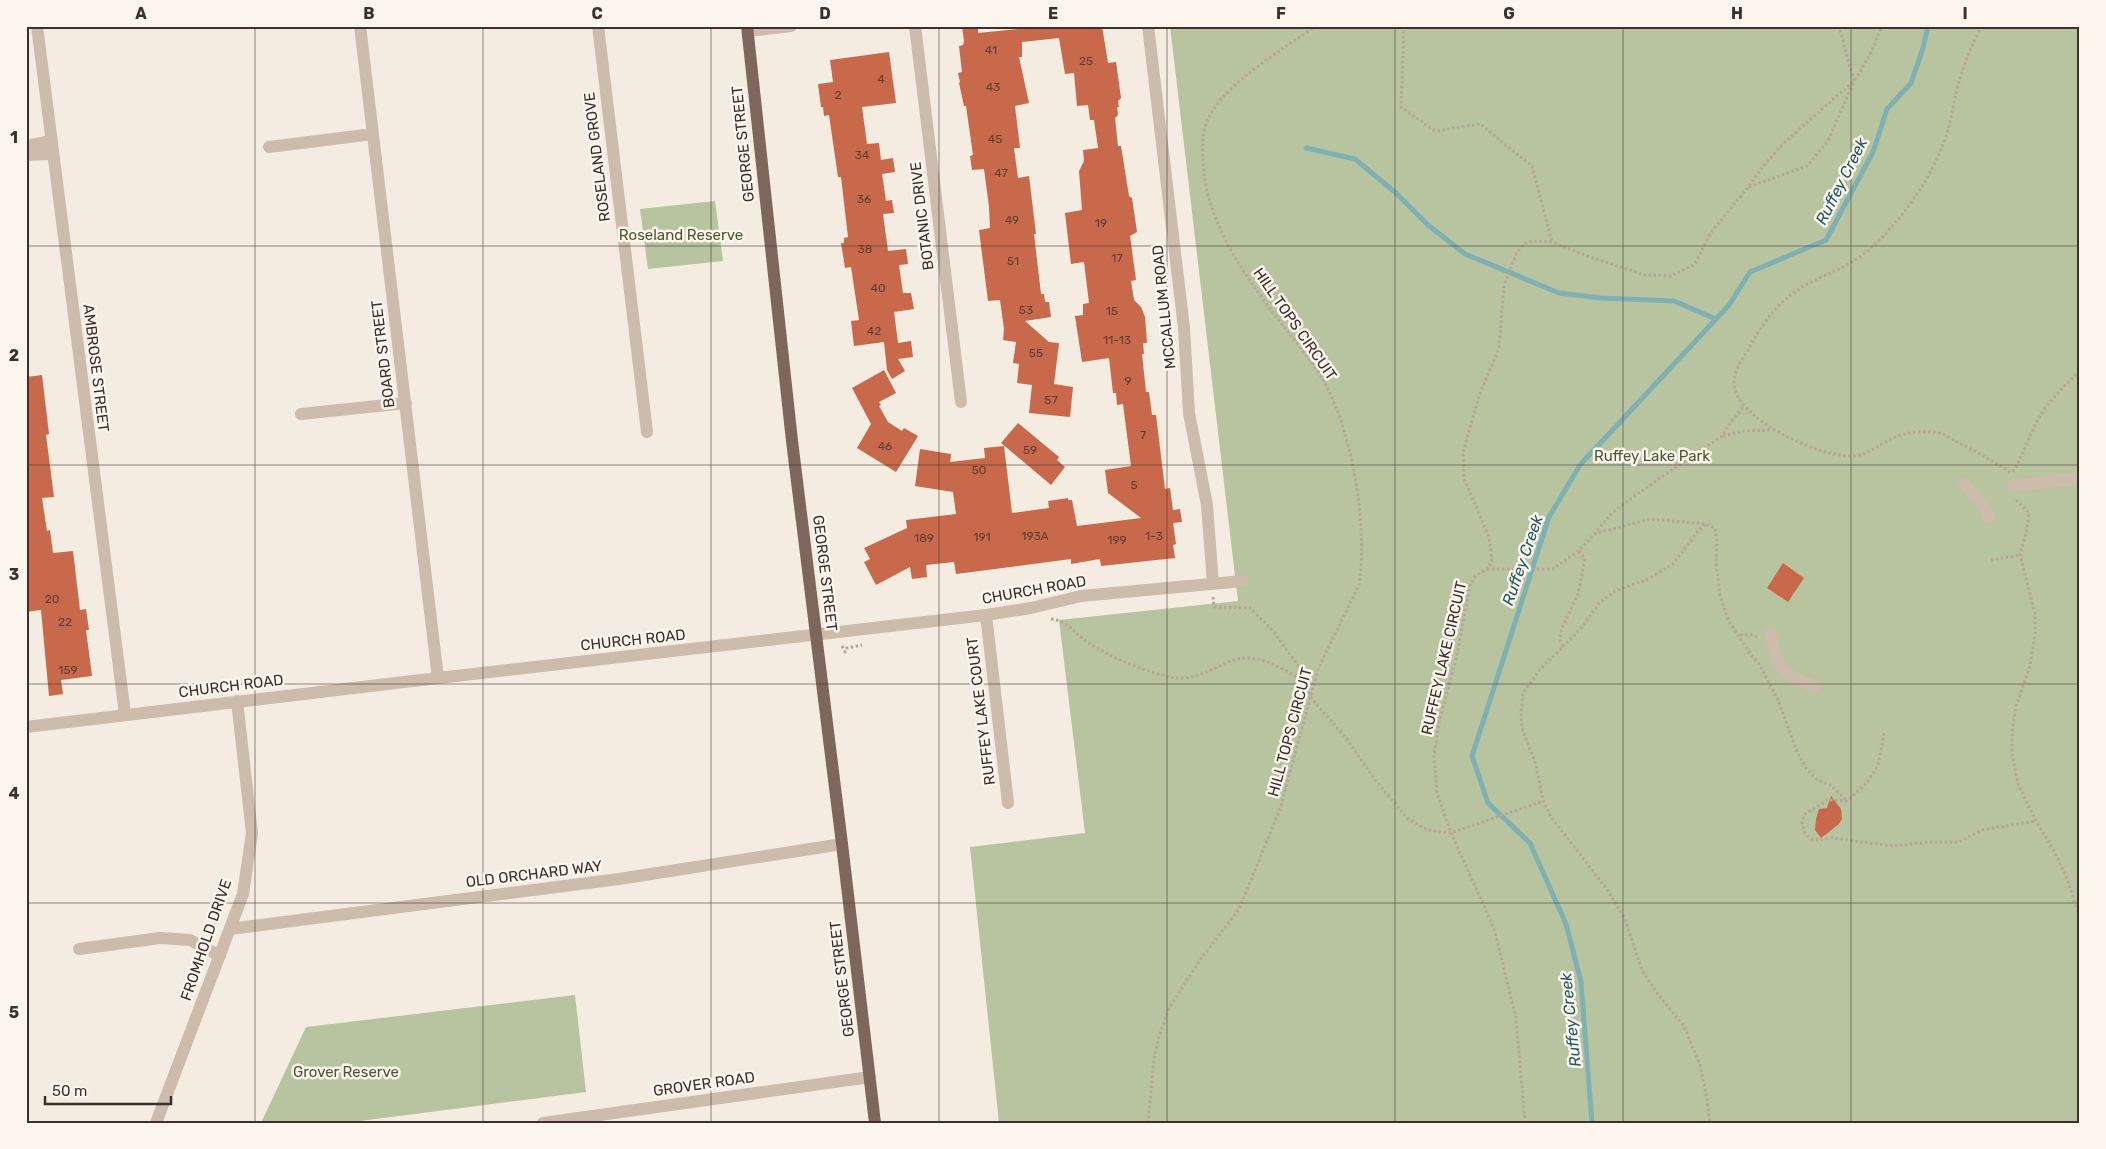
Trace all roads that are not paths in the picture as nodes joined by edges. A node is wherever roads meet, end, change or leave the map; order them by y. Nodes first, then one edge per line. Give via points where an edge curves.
1 (37, 26) edge
2 (360, 26) edge
3 (598, 26) edge
4 (791, 26) edge
5 (915, 26) edge
6 (1148, 26) edge
7 (747, 29) edge
8 (374, 134) junction
9 (26, 146) edge
10 (269, 146) dead end
11 (52, 147) junction
12 (26, 155) edge
13 (961, 402) dead end
14 (406, 403) junction
15 (301, 414) dead end
16 (647, 432) dead end
17 (2080, 478) edge
18 (2012, 480) road end
19 (1964, 484) dead end
20 (1989, 518) dead end
21 (1243, 580) dead end
22 (1213, 584) junction
23 (986, 615) junction
24 (1771, 633) dead end
25 (816, 635) junction
26 (438, 678) junction
27 (1814, 686) dead end
28 (237, 702) junction
29 (125, 714) junction
30 (26, 727) edge
31 (1008, 802) dead end
32 (842, 844) junction
33 (230, 929) junction
34 (80, 949) dead end
35 (220, 956) junction
36 (870, 1077) junction
37 (598, 1119) edge
38 (156, 1123) edge
39 (542, 1123) edge
40 (875, 1123) edge

1 - 11 street, AMBROSE STREET
2 - 8 street, BOARD STREET
3 - 16 street, ROSELAND GROVE
4 - 7 street
5 - 13 street, BOTANIC DRIVE
6 - 22 street, MCCALLUM ROAD via 1184,328 1189,413 1207,505
7 - 25 main road, GEORGE STREET
8 - 10 street
8 - 14 street, BOARD STREET
9 - 11 street
11 - 12 street
11 - 29 street, AMBROSE STREET
14 - 15 street
14 - 26 street, BOARD STREET
17 - 18 street
19 - 20 street via 1982,504
21 - 22 street, CHURCH ROAD
22 - 23 street, CHURCH ROAD via 1080,596
23 - 25 street, CHURCH ROAD
23 - 31 street, RUFFEY LAKE COURT
24 - 27 street via 1780,667 1799,682
25 - 26 street, CHURCH ROAD
25 - 32 main road, GEORGE STREET
26 - 28 street, CHURCH ROAD
28 - 29 street, CHURCH ROAD
28 - 33 street, FROMHOLD DRIVE via 252,833 243,894
29 - 30 street, CHURCH ROAD
32 - 33 street, OLD ORCHARD WAY via 619,879
32 - 36 main road, GEORGE STREET
33 - 35 street, FROMHOLD DRIVE
34 - 35 street via 160,938 190,940
35 - 38 street, FROMHOLD DRIVE
36 - 37 street, GROVER ROAD
36 - 40 main road, GEORGE STREET
37 - 39 street, GROVER ROAD

